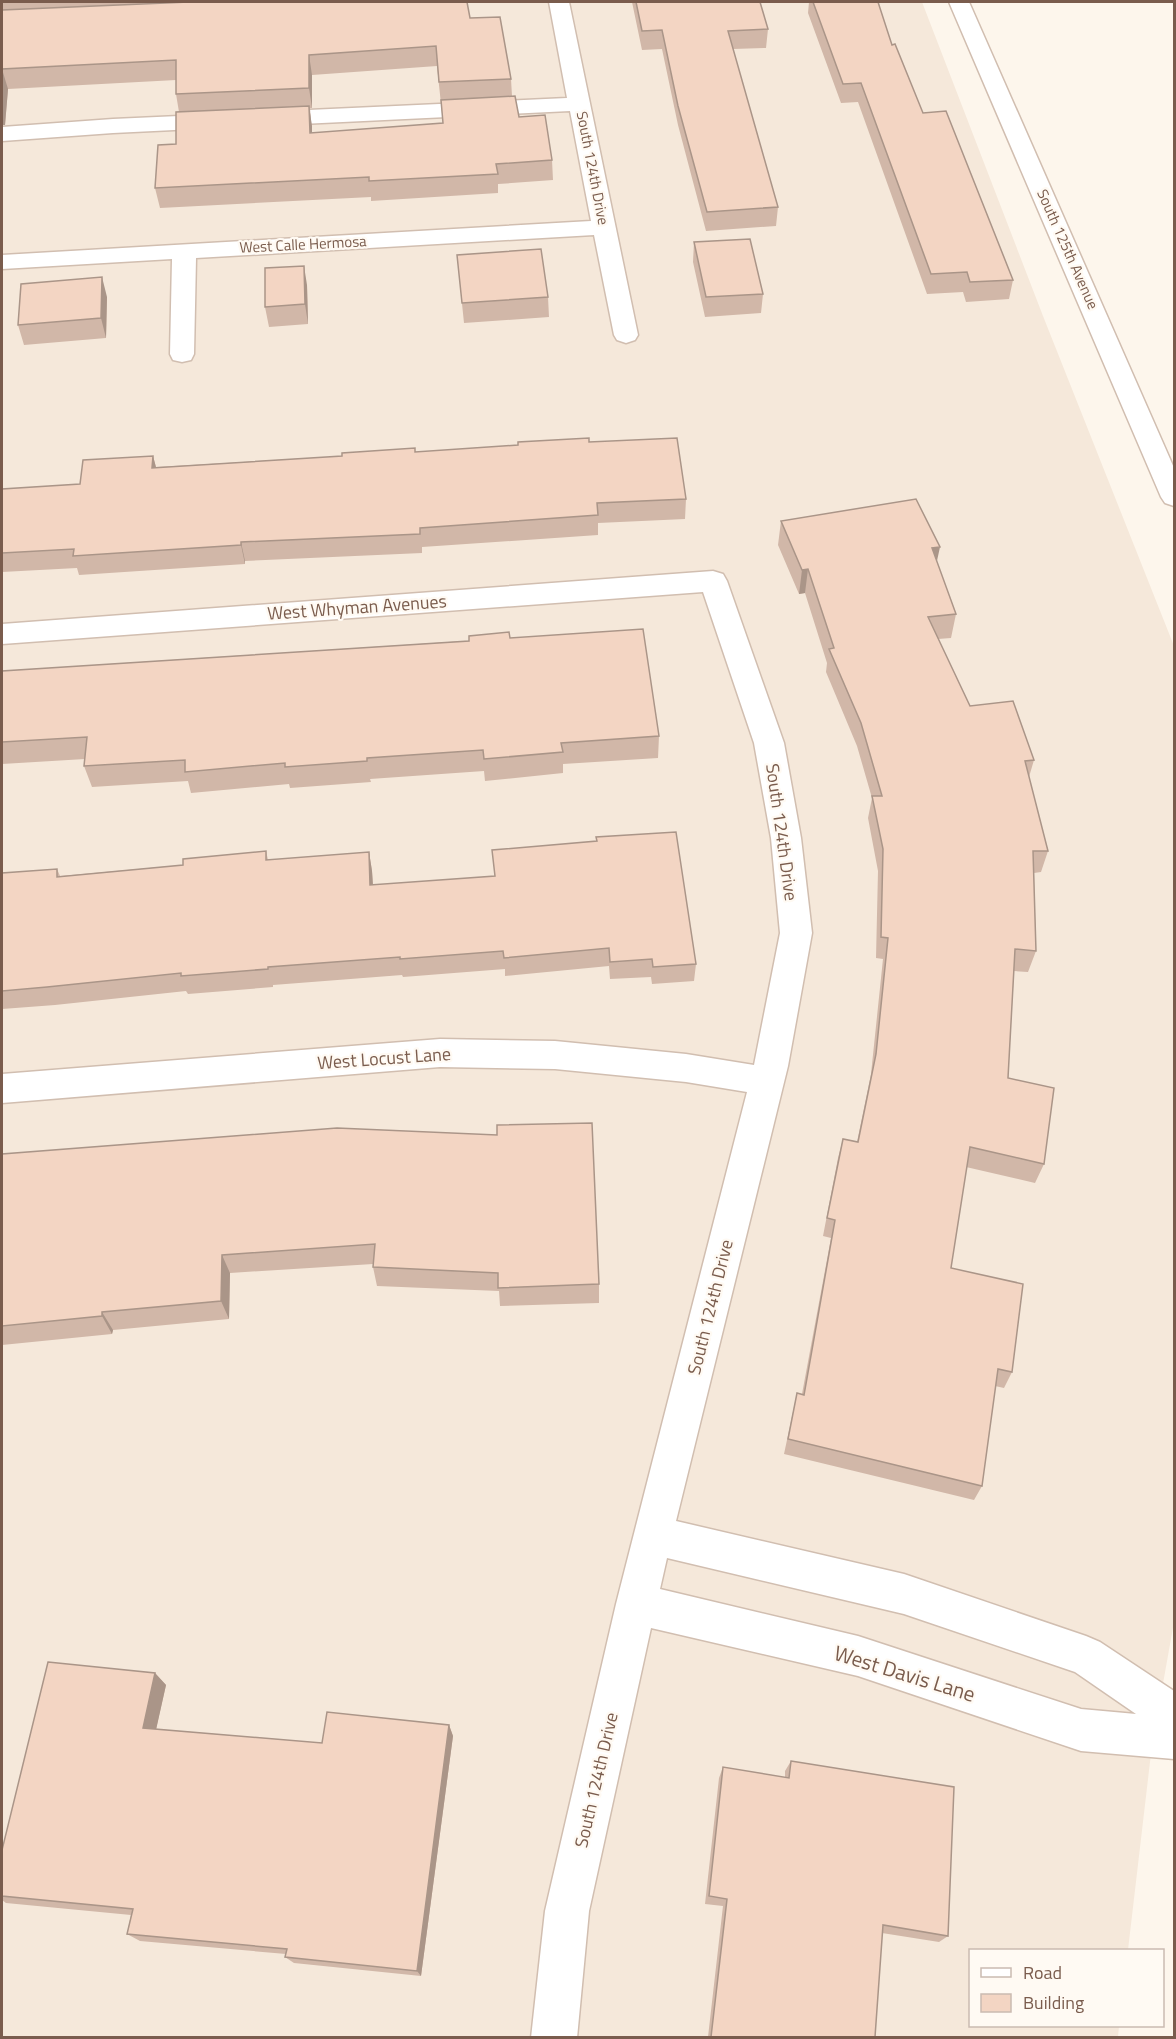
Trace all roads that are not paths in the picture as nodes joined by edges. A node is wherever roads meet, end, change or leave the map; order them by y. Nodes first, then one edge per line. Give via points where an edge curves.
1 (559, 2) edge
2 (959, 2) edge
3 (581, 104) junction
4 (2, 134) edge
5 (605, 227) junction
6 (184, 251) junction
7 (2, 262) edge
8 (626, 334) dead end
9 (182, 354) dead end
10 (1174, 497) edge
11 (713, 581) joint
12 (2, 634) edge
13 (766, 1081) junction
14 (2, 1088) edge
15 (654, 1535) junction
16 (636, 1604) junction
17 (1174, 1715) edge
18 (1174, 1738) edge
19 (554, 2037) edge

1 - 3 street, South 124th Drive
2 - 10 street, South 125th Avenue
3 - 4 street
3 - 5 street, South 124th Drive
5 - 6 street, West Calle Hermosa
5 - 8 street, South 124th Drive
6 - 7 street, West Calle Hermosa
6 - 9 street
11 - 12 street, West Whyman Avenues
11 - 13 street, South 124th Drive via 769,743 786,838 796,933
13 - 14 street, West Locust Lane via 686,1068 555,1055 440,1053
13 - 15 street, South 124th Drive
15 - 16 street, South 124th Drive
15 - 17 street via 904,1594 1086,1656
16 - 18 street, West Davis Lane via 858,1656 1081,1730
16 - 19 street, South 124th Drive via 567,1911

